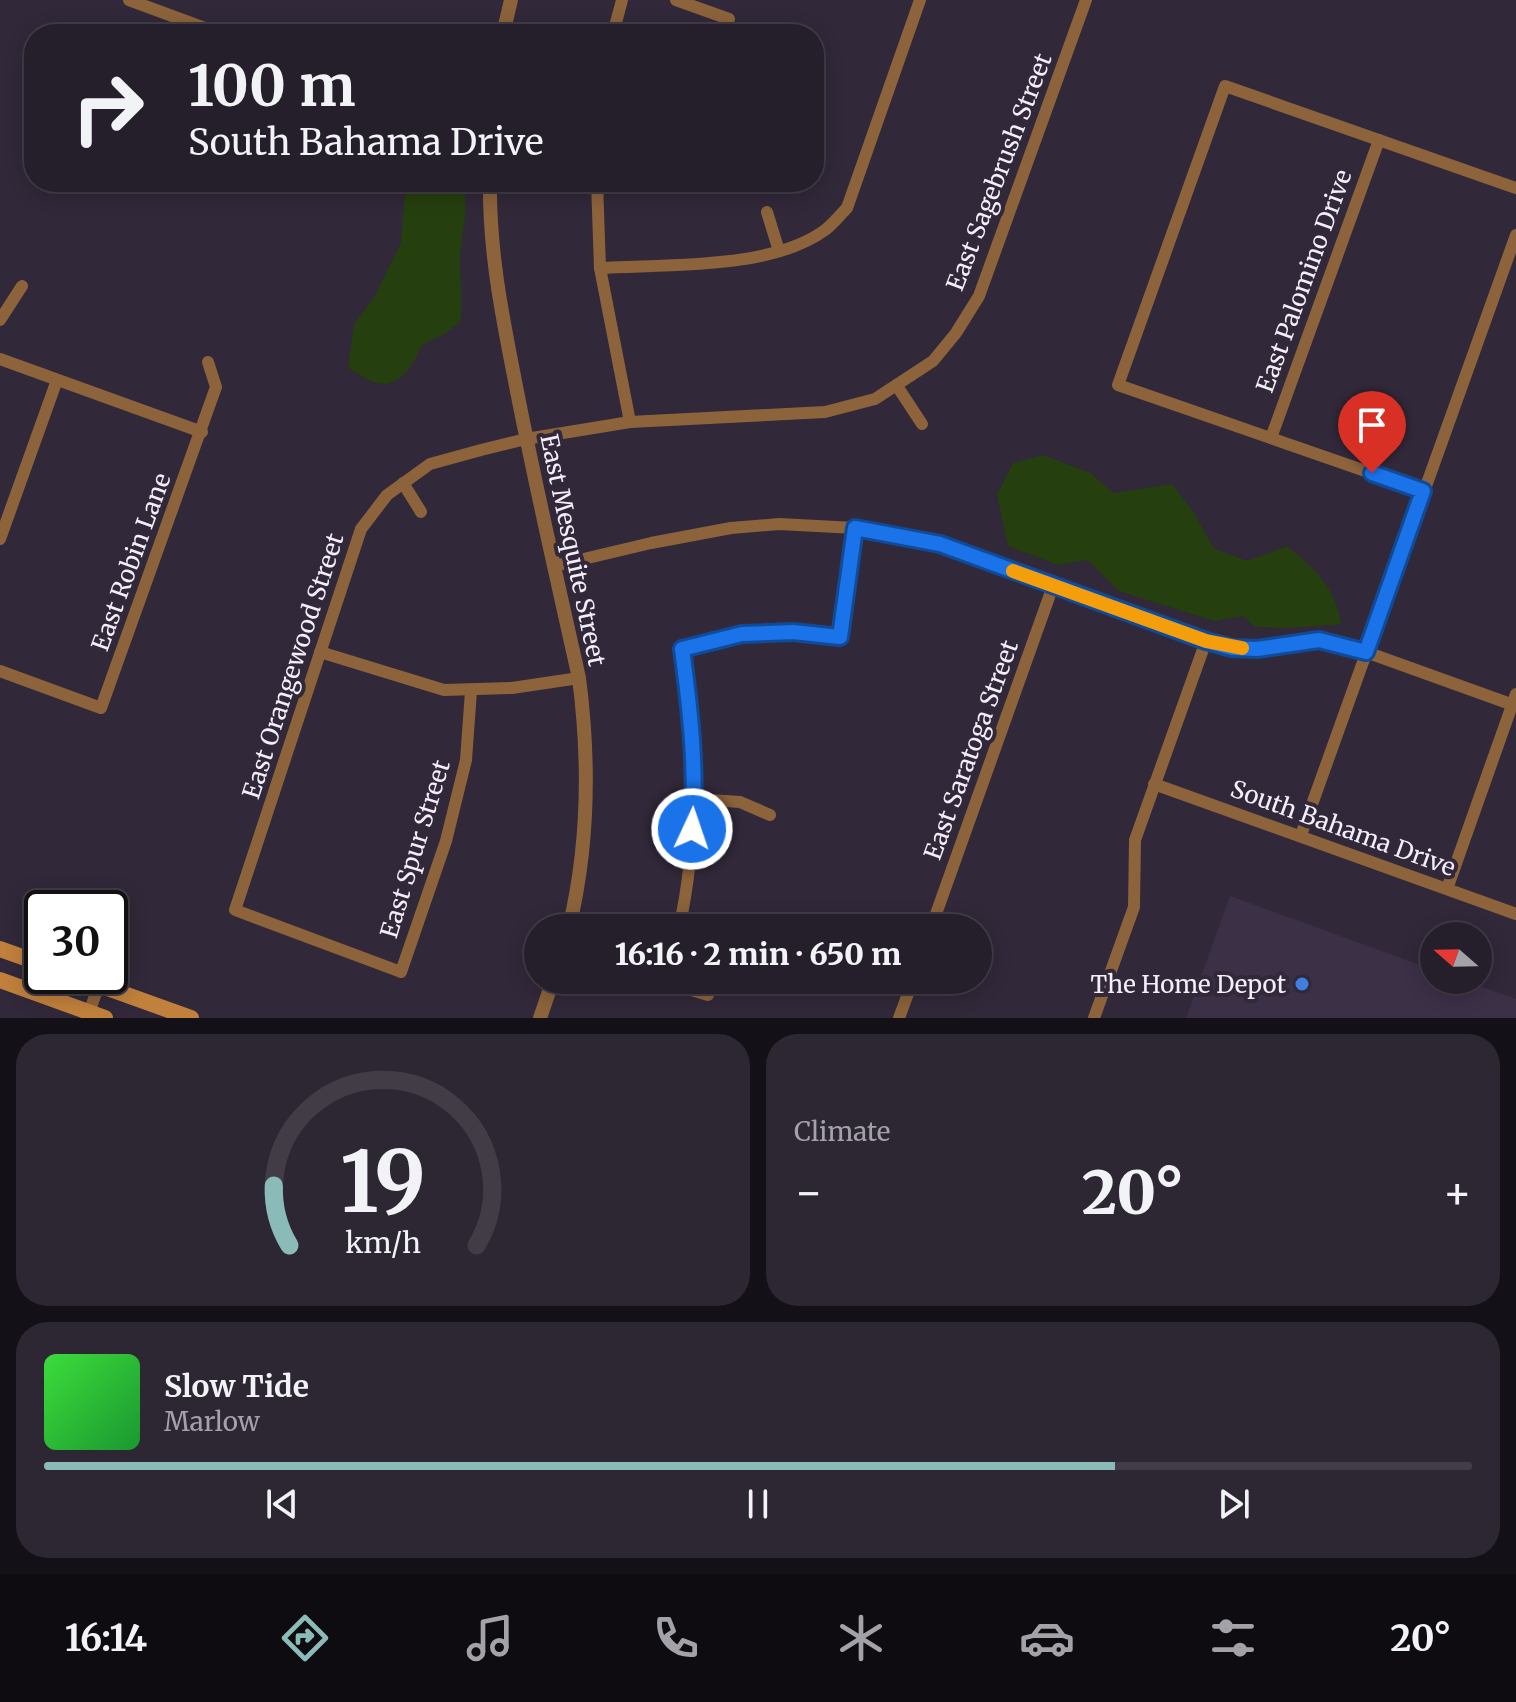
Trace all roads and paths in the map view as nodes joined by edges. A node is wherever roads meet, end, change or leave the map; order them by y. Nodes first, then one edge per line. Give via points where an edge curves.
1 (129, 0) edge
2 (511, 0) edge
3 (622, 0) edge
4 (676, 0) edge
5 (920, 0) edge
6 (1086, 0) edge
7 (729, 19) dead end
8 (194, 24) edge
9 (505, 24) edge
10 (616, 24) edge
11 (1379, 140) junction
12 (1516, 188) edge
13 (490, 192) edge
14 (597, 192) edge
15 (767, 212) dead end
16 (1516, 235) edge
17 (779, 251) junction
18 (600, 268) junction
19 (22, 286) dead end
20 (0, 320) edge
21 (0, 359) edge
22 (208, 362) dead end
23 (57, 380) junction
24 (897, 386) junction
25 (630, 422) junction
26 (922, 424) dead end
27 (202, 432) junction
28 (1271, 438) junction
29 (526, 439) junction
30 (403, 483) junction
31 (1423, 491) junction
32 (421, 512) dead end
33 (855, 528) junction
34 (0, 539) edge
35 (554, 566) junction
36 (1053, 586) junction
37 (1206, 641) junction
38 (320, 652) junction
39 (1366, 652) junction
40 (0, 671) edge
41 (579, 678) junction
42 (471, 691) junction
43 (1515, 702) edge
44 (1154, 784) junction
45 (695, 799) junction
46 (770, 815) dead end
47 (1301, 835) junction
48 (1447, 889) junction
49 (572, 914) edge
50 (682, 914) edge
51 (936, 914) edge
52 (1516, 914) edge
53 (0, 949) edge
54 (24, 958) edge
55 (401, 972) joint
56 (0, 980) edge
57 (98, 994) edge
58 (124, 994) edge
59 (548, 994) edge
60 (705, 994) edge
61 (908, 994) edge
62 (708, 995) dead end
63 (94, 1016) edge
64 (191, 1018) edge
65 (540, 1018) edge
66 (899, 1018) edge
67 (1094, 1018) edge

1 - 8 street
2 - 9 street
3 - 10 street
4 - 7 street
5 - 17 street via 847,208 825,230
6 - 24 street, East Sagebrush Street via 979,296 933,361
11 - 12 street
11 - 28 street, East Palomino Drive
11 - 28 street via 1225,86 1118,385
13 - 29 street, East Mesquite Street via 494,266
14 - 18 street
15 - 17 street
16 - 31 street
17 - 18 street via 743,260
18 - 25 street
19 - 20 street
21 - 23 street
22 - 27 street, East Robin Lane via 216,387
23 - 27 street
23 - 34 street
24 - 25 street, East Sagebrush Street via 875,399 825,412
24 - 26 street
25 - 29 street, East Sagebrush Street
27 - 40 street, East Robin Lane via 101,708
28 - 31 street
29 - 30 street, East Orangewood Street via 430,464
29 - 35 street, East Mesquite Street
30 - 32 street
30 - 38 street, East Orangewood Street via 361,529
31 - 39 street
33 - 35 street via 731,528
33 - 36 street via 940,544
33 - 45 street via 840,637 742,634 682,649
35 - 41 street, East Mesquite Street
36 - 37 street
36 - 51 street, East Saratoga Street
37 - 39 street via 1257,649 1319,640
37 - 44 street
38 - 42 street via 444,690
38 - 55 street, East Orangewood Street via 235,910
39 - 43 street
39 - 47 street
41 - 42 street
41 - 49 street, East Mesquite Street via 588,799
42 - 55 street, East Spur Street via 466,760
43 - 48 street
44 - 47 street, South Bahama Drive
44 - 67 street via 1135,840 1134,907
45 - 46 street via 740,802
45 - 50 street
47 - 48 street, South Bahama Drive
48 - 52 street, South Bahama Drive
53 - 54 main road
56 - 63 main road
57 - 63 street
58 - 64 main road
59 - 65 street
60 - 62 street
61 - 66 street

